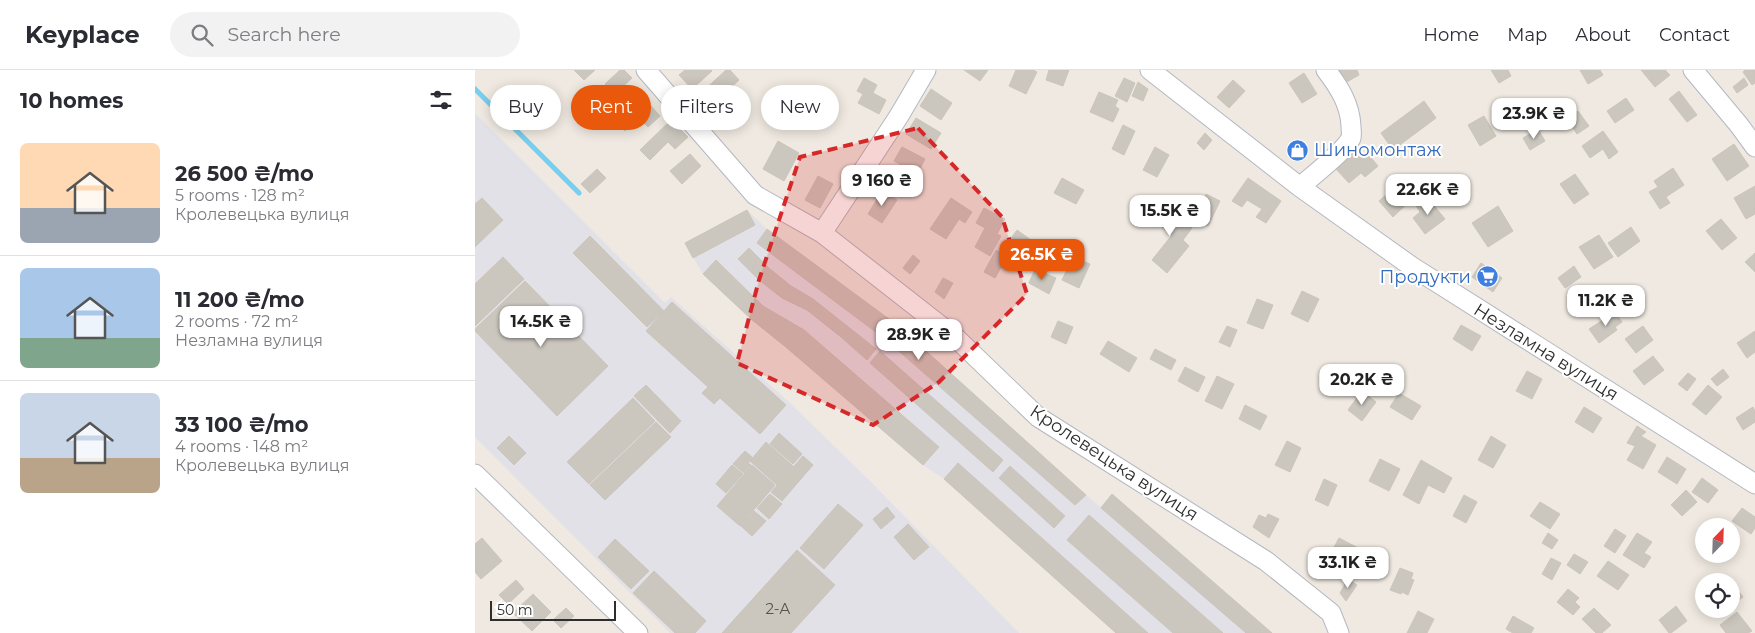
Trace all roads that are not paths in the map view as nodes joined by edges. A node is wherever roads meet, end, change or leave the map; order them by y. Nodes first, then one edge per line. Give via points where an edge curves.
1 (645, 70) edge
2 (926, 70) edge
3 (1150, 70) edge
4 (1326, 70) edge
5 (1693, 70) edge
6 (1755, 147) edge
7 (1301, 187) junction
8 (822, 233) junction
9 (475, 474) edge
10 (1755, 484) edge
11 (638, 633) edge
12 (1339, 633) edge

1 - 8 street, Кролевецька вулиця via 755,195
2 - 8 street
3 - 7 street, Незламна вулиця
4 - 7 street via 1348,105 1351,137
5 - 6 street
7 - 10 street, Незламна вулиця via 1411,266
8 - 12 street, Кролевецька вулиця via 955,337 1038,417 1266,561 1331,613
9 - 11 street

